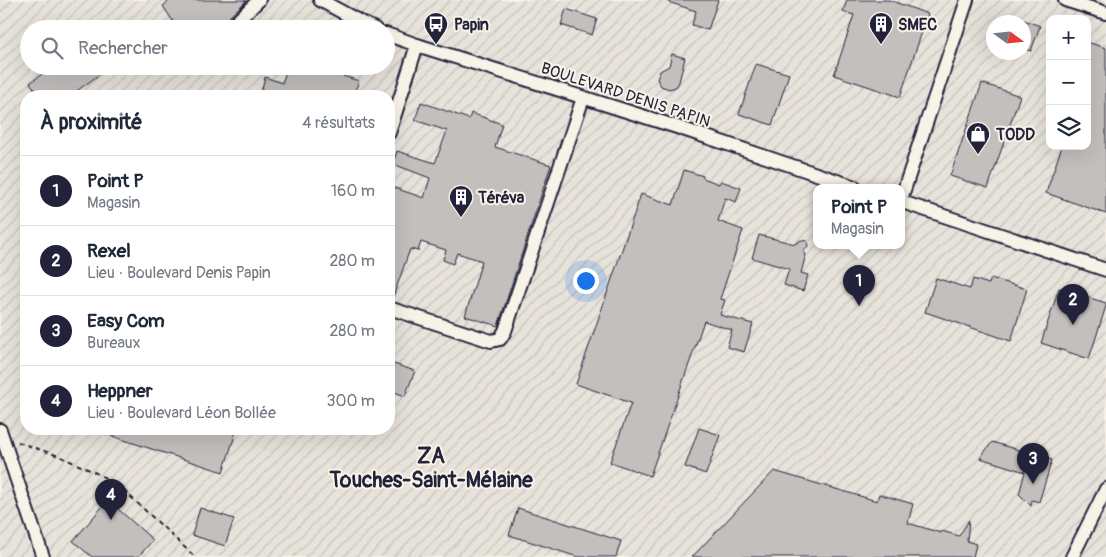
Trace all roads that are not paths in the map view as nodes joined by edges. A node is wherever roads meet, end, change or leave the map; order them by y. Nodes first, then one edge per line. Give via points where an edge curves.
1 (259, 0) edge
2 (320, 0) edge
3 (967, 0) edge
4 (1065, 0) edge
5 (1106, 13) edge
6 (238, 20) edge
7 (356, 20) edge
8 (395, 37) edge
9 (417, 45) junction
10 (583, 98) junction
11 (395, 114) edge
12 (846, 184) edge
13 (905, 187) edge
14 (905, 203) edge
15 (1106, 270) edge
16 (395, 310) edge
17 (2, 441) edge
18 (1106, 489) edge
19 (43, 557) edge
20 (1072, 557) edge

1 - 6 street
2 - 7 street
3 - 13 street
4 - 5 street
8 - 9 street, BOULEVARD DENIS PAPIN
9 - 10 street, BOULEVARD DENIS PAPIN
9 - 11 street
10 - 12 street, BOULEVARD DENIS PAPIN
10 - 16 street via 500,339 491,341
14 - 15 street
17 - 19 street
18 - 20 street

